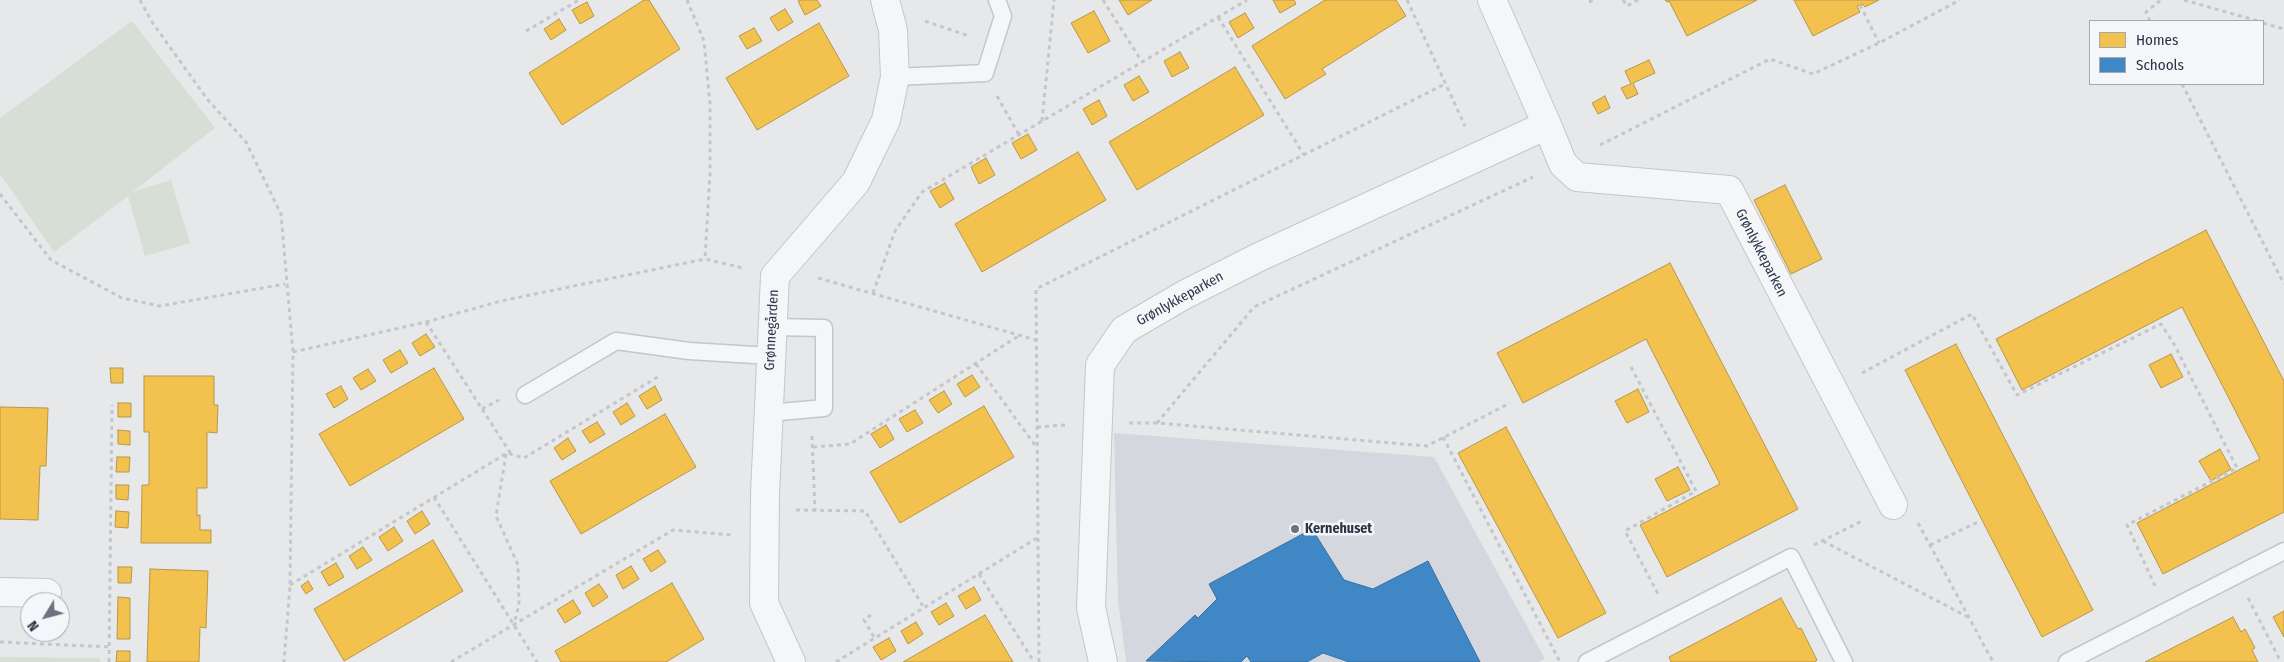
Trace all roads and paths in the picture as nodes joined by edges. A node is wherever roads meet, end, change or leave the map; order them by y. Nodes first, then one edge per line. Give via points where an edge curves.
1 (140, 0) edge
2 (579, 0) edge
3 (687, 0) edge
4 (885, 0) edge
5 (997, 0) edge
6 (1054, 0) edge
7 (1104, 0) edge
8 (1247, 0) edge
9 (1407, 0) edge
10 (1492, 0) edge
11 (1594, 0) edge
12 (1624, 0) edge
13 (1638, 0) edge
14 (2161, 0) edge
15 (2184, 0) edge
16 (1589, 2) dead end
17 (1860, 4) dead end
18 (1218, 17) junction
19 (2150, 20) edge
20 (2254, 20) edge
21 (2264, 23) edge
22 (2284, 29) edge
23 (526, 31) dead end
24 (1879, 43) dead end
25 (1142, 62) junction
26 (985, 73) junction
27 (895, 78) junction
28 (2183, 85) edge
29 (1042, 121) junction
30 (1546, 125) junction
31 (1019, 135) junction
32 (1304, 154) dead end
33 (1479, 156) junction
34 (0, 194) edge
35 (705, 259) junction
36 (778, 272) junction
37 (285, 284) junction
38 (2284, 284) edge
39 (873, 293) junction
40 (426, 322) junction
41 (773, 327) junction
42 (1021, 335) junction
43 (1036, 340) dead end
44 (293, 352) junction
45 (700, 352) junction
46 (771, 356) junction
47 (976, 364) junction
48 (1631, 367) dead end
49 (1832, 389) junction
50 (525, 395) dead end
51 (1510, 404) dead end
52 (112, 405) dead end
53 (812, 409) junction
54 (769, 413) junction
55 (1097, 424) junction
56 (1443, 437) junction
57 (813, 447) junction
58 (1037, 449) dead end
59 (509, 454) junction
60 (434, 496) junction
61 (1893, 505) junction
62 (765, 510) junction
63 (815, 511) junction
64 (1980, 521) dead end
65 (765, 538) junction
66 (1037, 538) dead end
67 (1822, 541) junction
68 (1930, 545) junction
69 (2284, 551) edge
70 (1791, 557) junction
71 (980, 574) junction
72 (2237, 575) junction
73 (290, 585) junction
74 (0, 592) edge
75 (20, 592) edge
76 (924, 608) junction
77 (2167, 611) junction
78 (872, 614) dead end
79 (1969, 618) junction
80 (1671, 619) junction
81 (514, 624) junction
82 (875, 638) junction
83 (0, 642) edge
84 (111, 647) junction
85 (110, 662) edge
86 (284, 662) edge
87 (450, 662) edge
88 (537, 662) edge
89 (791, 662) edge
90 (836, 662) edge
91 (1034, 662) edge
92 (1103, 662) edge
93 (1560, 662) edge
94 (1587, 662) edge
95 (1844, 662) edge
96 (1993, 662) edge
97 (2067, 662) edge
98 (2281, 662) edge

1 - 37 path via 207,99 246,142 281,214
2 - 23 path
3 - 35 path via 704,41 710,104
4 - 27 street via 893,30
5 - 26 lane via 1003,16
6 - 29 path
7 - 25 path
8 - 18 path
9 - 33 path
10 - 30 street, Grønlykkeparken
11 - 16 path
12 - 13 path via 1627,6
14 - 19 path via 2146,12
15 - 20 path
17 - 24 path
18 - 25 path
18 - 32 path
21 - 22 path
25 - 29 path
26 - 27 lane
26 - 31 path
27 - 36 street via 886,120 856,182
28 - 38 path
29 - 31 path
30 - 33 street, Grønlykkeparken
30 - 49 street, Grønlykkeparken via 1563,164 1577,177 1729,190
31 - 39 path via 922,192 895,231
33 - 55 street, Grønlykkeparken via 1259,257 1124,330 1100,365
34 - 37 path via 51,260 122,298 160,306
35 - 36 path
35 - 40 path via 501,301
36 - 39 path
36 - 41 street, Grønnegården
37 - 44 path
39 - 42 path
40 - 44 path
40 - 59 path
41 - 46 street, Grønnegården
41 - 53 lane via 824,328 824,408
42 - 43 path
42 - 47 path
44 - 73 path
45 - 46 lane
45 - 50 lane via 616,341
45 - 59 path via 524,458
46 - 54 street, Grønnegården
47 - 57 path via 850,444
47 - 58 path
48 - 80 path via 1696,491 1625,531
49 - 61 street, Grønlykkeparken
49 - 77 path via 1972,314 2018,395 2161,324 2237,468 2127,525
51 - 56 path
52 - 84 path
53 - 54 lane
53 - 57 path
54 - 62 street, Grønnegården
55 - 56 path via 1157,423 1427,446
55 - 92 street, Grønlykkeparken via 1091,608
56 - 93 path
57 - 63 path
59 - 60 path
59 - 81 path via 496,516 518,565 519,605
60 - 73 path
60 - 81 path
61 - 67 path
61 - 68 path via 1905,499
62 - 63 path
62 - 65 street, Grønnegården
63 - 76 path via 865,511
64 - 68 path
65 - 81 path via 673,530
65 - 89 street, Grønnegården via 764,603
66 - 71 path
67 - 70 path
67 - 79 path
68 - 79 path
69 - 72 lane
70 - 80 lane
70 - 95 lane
71 - 76 path
71 - 91 path
72 - 77 lane
72 - 98 path
73 - 86 path
74 - 75 street
76 - 82 path
77 - 97 lane
78 - 82 path via 864,620
79 - 96 path
80 - 94 lane
81 - 87 path
81 - 88 path
82 - 90 path
83 - 84 path
84 - 85 path

